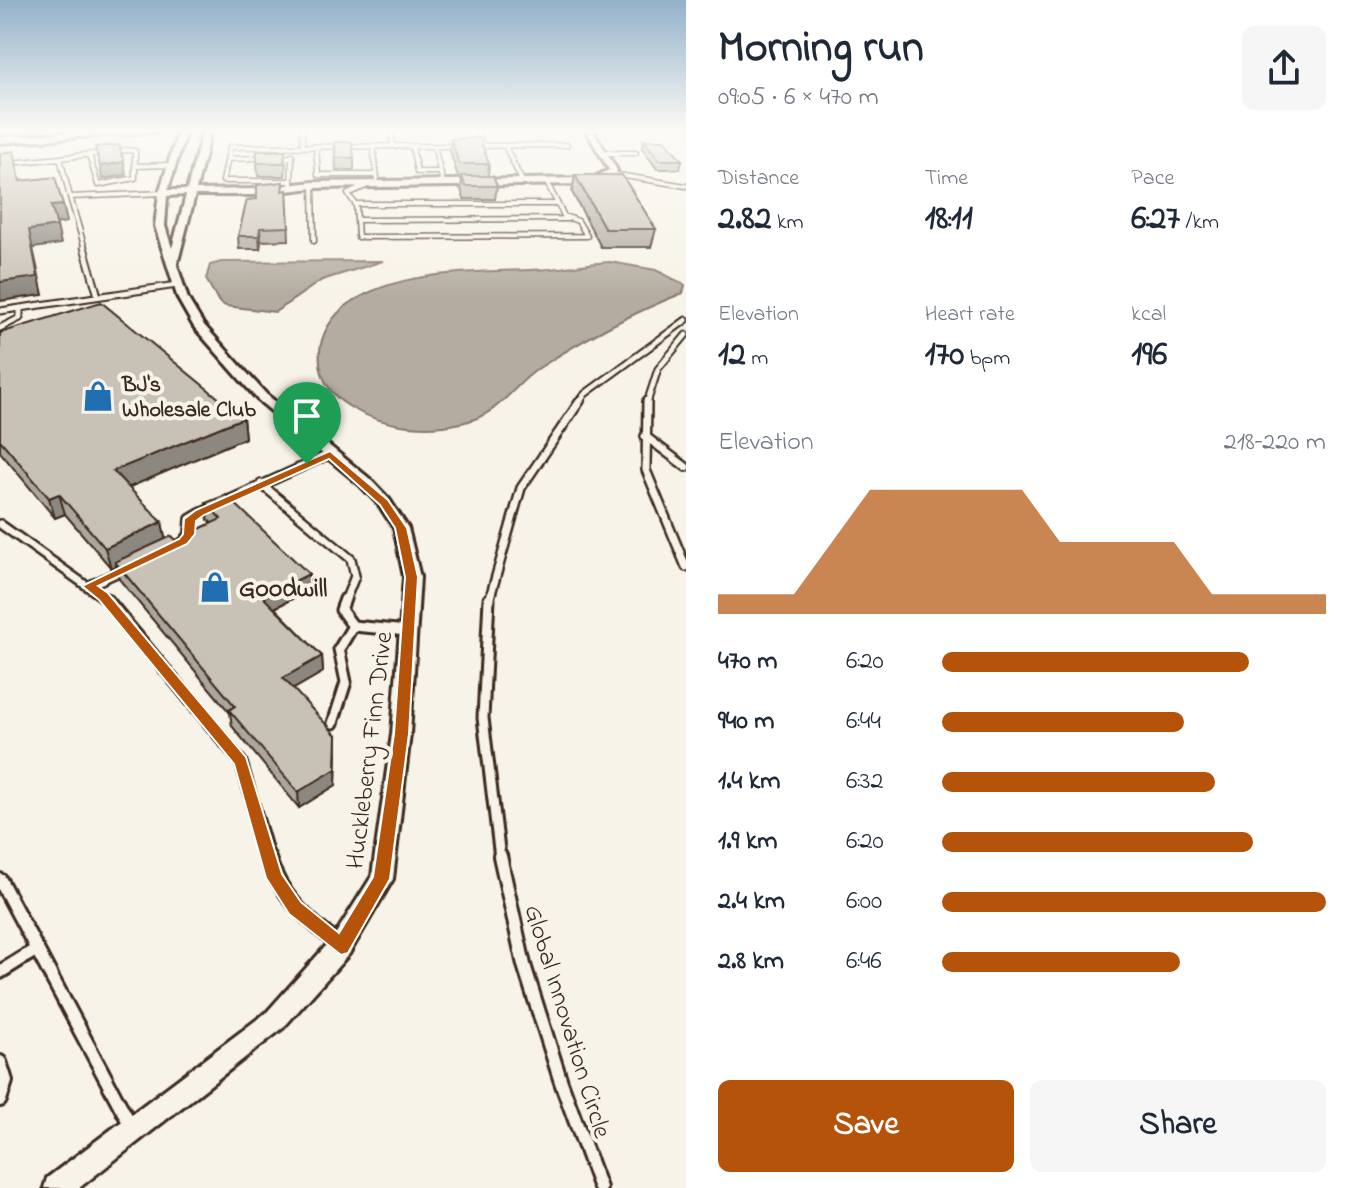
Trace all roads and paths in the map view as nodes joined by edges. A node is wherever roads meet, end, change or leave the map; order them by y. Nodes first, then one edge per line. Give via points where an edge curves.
1 (67, 184) edge
2 (165, 184) edge
3 (192, 184) edge
4 (285, 184) edge
5 (307, 184) edge
6 (322, 184) edge
7 (368, 184) edge
8 (548, 184) edge
9 (313, 185) junction
10 (163, 193) junction
11 (189, 194) junction
12 (70, 197) junction
13 (355, 204) junction
14 (558, 204) junction
15 (573, 219) junction
16 (357, 220) junction
17 (314, 241) dead end
18 (174, 277) junction
19 (98, 296) junction
20 (20, 308) junction
21 (0, 311) edge
22 (686, 320) edge
23 (0, 328) edge
24 (686, 335) edge
25 (645, 436) junction
26 (330, 454) junction
27 (686, 467) edge
28 (261, 484) junction
29 (0, 524) edge
30 (175, 546) edge
31 (141, 562) edge
32 (686, 567) edge
33 (88, 586) junction
34 (353, 626) junction
35 (409, 631) junction
36 (333, 723) dead end
37 (0, 880) edge
38 (341, 946) junction
39 (37, 949) junction
40 (0, 972) edge
41 (0, 1062) edge
42 (0, 1100) edge
43 (134, 1131) junction
44 (57, 1188) edge
45 (600, 1188) edge

1 - 12 lane
2 - 10 street, Huckleberry Finn Drive
3 - 11 street
4 - 11 street via 253,192
5 - 9 street
6 - 9 street
7 - 13 lane via 348,194
8 - 14 lane
9 - 17 lane
10 - 11 street
10 - 12 lane
10 - 18 street, Huckleberry Finn Drive via 160,226
11 - 18 street
12 - 19 lane
13 - 14 lane
13 - 16 lane
14 - 15 lane via 564,216
15 - 16 lane
15 - 16 lane via 587,236 358,237
18 - 19 lane
18 - 26 street, Huckleberry Finn Drive via 198,325 224,357
19 - 20 lane
20 - 21 lane
20 - 23 lane via 20,318
22 - 45 lane, Global Innovation Circle via 614,367 548,439 505,529 485,627 485,756 504,879 527,979
24 - 25 lane via 664,358 650,385
25 - 27 lane
25 - 32 lane via 646,469
26 - 28 lane
26 - 35 street, Huckleberry Finn Drive via 384,502 401,528 412,577
28 - 30 lane via 190,519 189,534
28 - 34 lane via 351,559 355,576 341,610
29 - 33 lane
31 - 33 lane
33 - 38 lane via 104,596 241,762 275,878 295,908
34 - 35 lane
34 - 36 lane via 339,649 346,682
35 - 38 street, Huckleberry Finn Drive via 382,879
37 - 39 lane
38 - 43 street, Huckleberry Finn Drive via 275,1020
39 - 40 lane
39 - 43 lane
41 - 42 lane via 6,1089
43 - 44 street, Huckleberry Finn Drive

